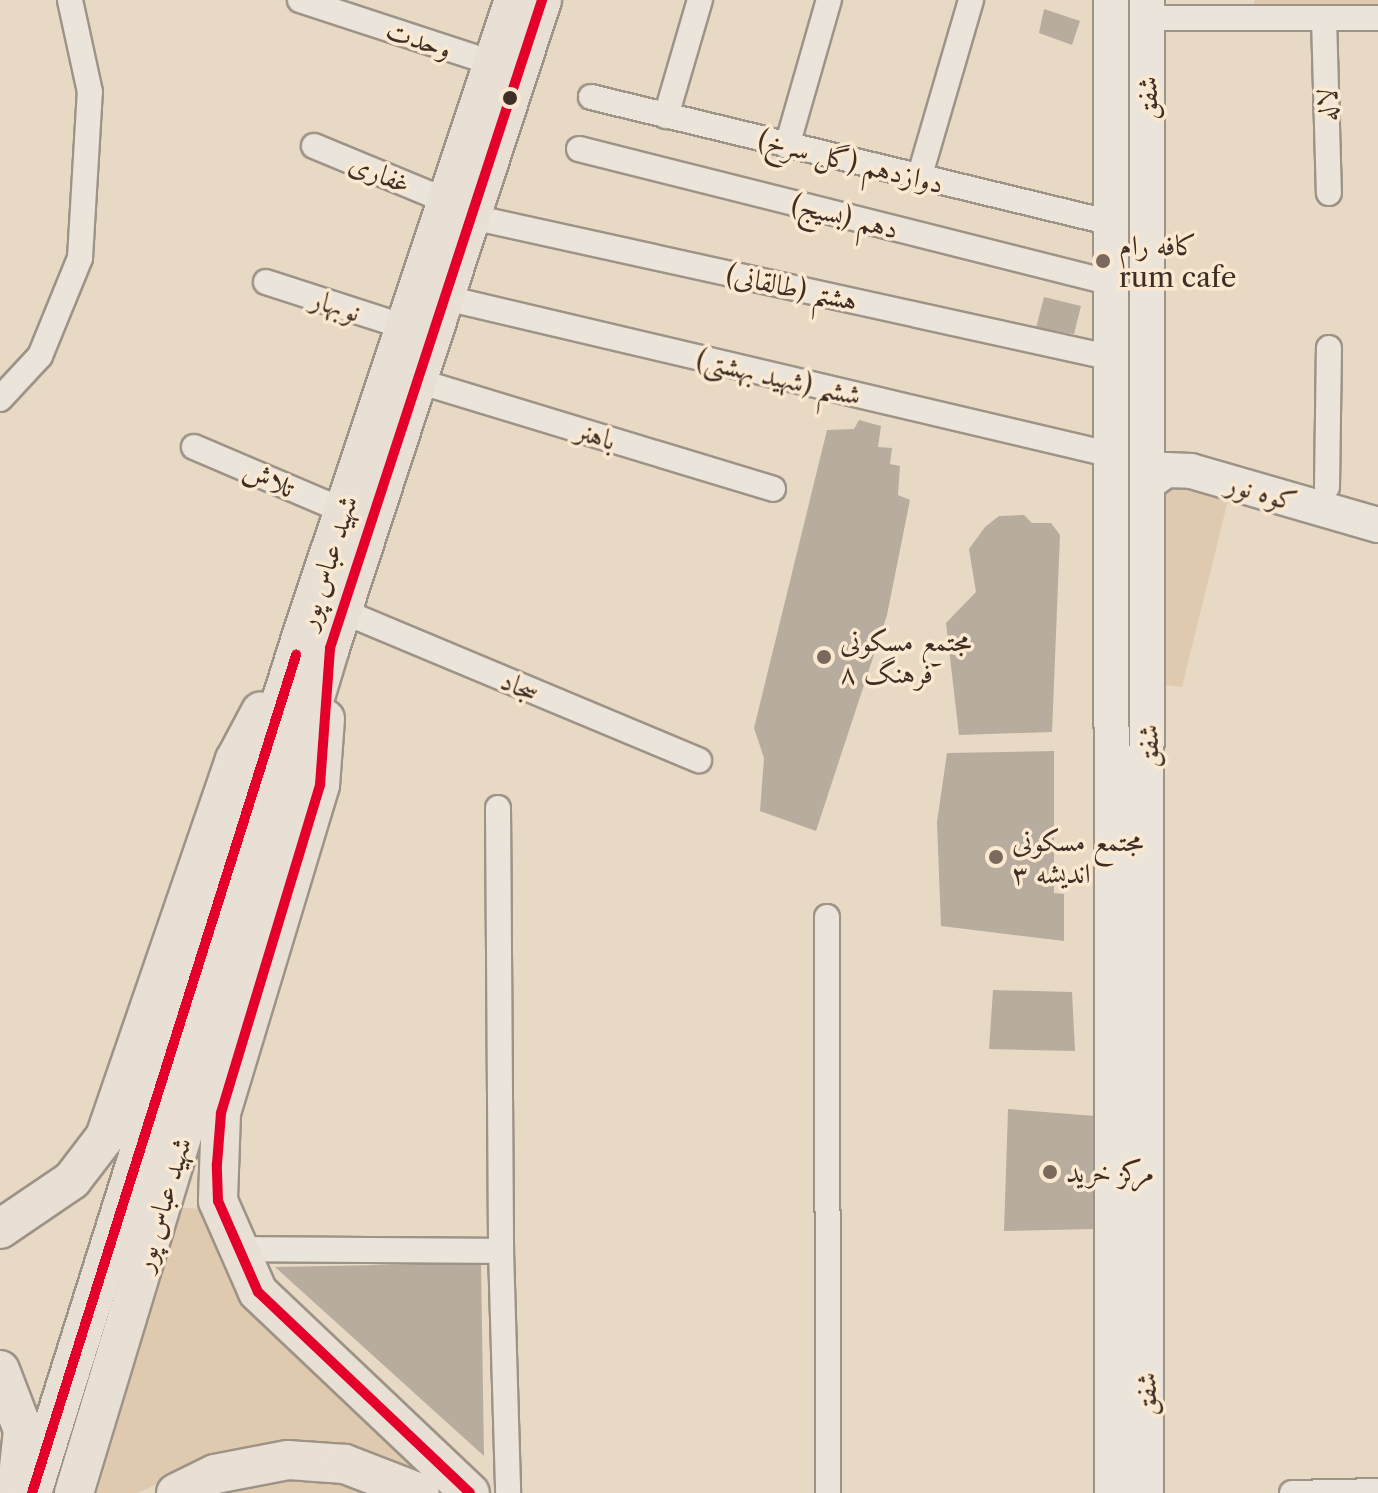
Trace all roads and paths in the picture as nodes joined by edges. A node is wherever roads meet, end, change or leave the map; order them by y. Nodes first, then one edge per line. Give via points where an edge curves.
1 (70, 0) edge
2 (300, 0) edge
3 (514, 0) edge
4 (542, 0) edge
5 (700, 0) edge
6 (829, 0) edge
7 (971, 0) edge
8 (1111, 0) edge
9 (1147, 9) edge
10 (1324, 18) junction
11 (1378, 18) edge
12 (493, 63) junction
13 (1111, 94) junction
14 (1147, 95) junction
15 (591, 97) dead end
16 (666, 116) junction
17 (314, 146) dead end
18 (787, 146) junction
19 (579, 149) dead end
20 (919, 178) junction
21 (1329, 193) dead end
22 (459, 209) junction
23 (1112, 223) junction
24 (266, 282) dead end
25 (1112, 283) junction
26 (446, 298) junction
27 (405, 327) junction
28 (1329, 348) dead end
29 (1113, 358) junction
30 (418, 381) junction
31 (0, 399) edge
32 (194, 447) dead end
33 (1113, 455) junction
34 (1161, 459) junction
35 (1327, 487) junction
36 (773, 489) dead end
37 (1378, 501) edge
38 (344, 511) junction
39 (1378, 525) edge
40 (342, 611) junction
41 (316, 643) junction
42 (699, 760) dead end
43 (498, 808) dead end
44 (827, 917) dead end
45 (0, 1229) edge
46 (236, 1249) junction
47 (501, 1251) junction
48 (0, 1370) edge
49 (1378, 1491) edge
50 (15, 1493) edge
51 (32, 1493) edge
52 (74, 1493) edge
53 (176, 1493) edge
54 (420, 1493) edge
55 (470, 1493) edge
56 (508, 1493) edge
57 (828, 1493) edge
58 (1112, 1493) edge
59 (1146, 1493) edge
60 (1292, 1493) edge

1 - 31 street via 90,92 80,258 40,356
2 - 12 street, وحدت
3 - 12 main road, شهید عباس پور
4 - 22 main road, شهید عباس پور
5 - 16 street
6 - 18 street
7 - 20 street
8 - 13 main road, شفق
9 - 10 street
9 - 14 main road, شفق
10 - 11 street
10 - 21 street, لاله
12 - 22 main road, شهید عباس پور
13 - 14 main road
13 - 23 main road, شفق
14 - 34 main road, شفق
15 - 16 street, دوازدهم (گل سرخ)
16 - 18 street, دوازدهم (گل سرخ)
17 - 22 street, غفاری
18 - 20 street, دوازدهم (گل سرخ)
19 - 25 street, دهم (بسیج)
20 - 23 street, دوازدهم (گل سرخ)
22 - 26 main road, شهید عباس پور
22 - 27 main road, شهید عباس پور
22 - 29 street, هشتم (طالقانی)
23 - 25 main road, شفق
24 - 27 street, نوبهار
25 - 29 main road, شفق
26 - 30 main road, شهید عباس پور
26 - 33 street, ششم (شهید بهشتی)
27 - 38 main road, شهید عباس پور
28 - 35 street
29 - 33 main road, شفق
30 - 36 street, باهنر
30 - 40 main road, شهید عباس پور
32 - 38 street, تلاش
33 - 58 main road, شفق
34 - 35 main road, کوه نور
34 - 39 main road, کوه نور
34 - 59 main road, شفق
35 - 37 main road, کوه نور
38 - 41 main road, شهید عباس پور
40 - 41 main road, شهید عباس پور
40 - 42 street, سجاد
41 - 45 main road via 235,760 105,1137 72,1180
41 - 46 main road via 320,785 221,1113 218,1201
41 - 51 main road, شهید عباس پور
41 - 52 main road, شهید عباس پور
43 - 47 street
44 - 57 street
46 - 47 street
46 - 55 main road via 258,1292 290,1327
47 - 56 street
48 - 50 main road via 23,1430
49 - 60 street
53 - 54 main road via 215,1474 288,1460 345,1464

